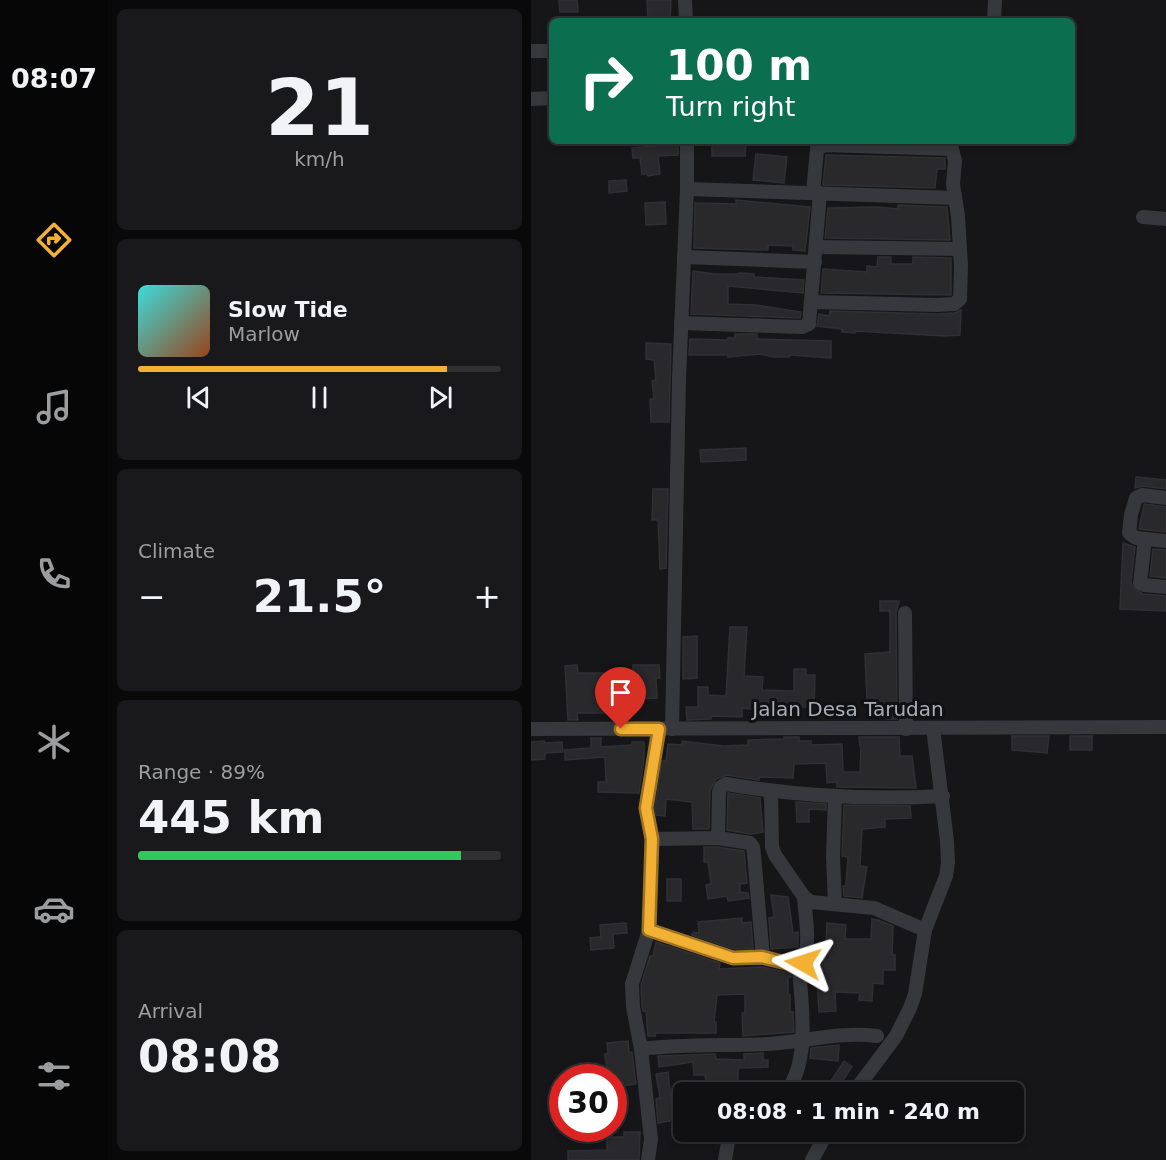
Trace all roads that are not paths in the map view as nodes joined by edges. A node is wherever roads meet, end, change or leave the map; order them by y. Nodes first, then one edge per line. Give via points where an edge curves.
1 (685, 0) edge
2 (995, 0) edge
3 (686, 18) edge
4 (994, 18) edge
5 (531, 51) edge
6 (549, 51) edge
7 (549, 98) edge
8 (531, 99) edge
9 (687, 144) edge
10 (687, 189) junction
11 (817, 193) junction
12 (955, 198) junction
13 (1143, 217) dead end
14 (1166, 219) edge
15 (816, 247) junction
16 (960, 249) junction
17 (684, 257) junction
18 (815, 262) junction
19 (812, 302) junction
20 (681, 323) junction
21 (1166, 498) edge
22 (1145, 539) junction
23 (1166, 541) edge
24 (1166, 587) edge
25 (905, 614) dead end
26 (1166, 727) edge
27 (933, 728) junction
28 (531, 729) edge
29 (665, 729) junction
30 (906, 729) junction
31 (771, 792) junction
32 (835, 796) junction
33 (938, 796) junction
34 (718, 838) junction
35 (652, 839) junction
36 (804, 897) junction
37 (835, 904) junction
38 (649, 930) junction
39 (925, 930) junction
40 (762, 957) junction
41 (799, 966) junction
42 (877, 1036) dead end
43 (803, 1041) junction
44 (641, 1049) junction
45 (793, 1082) edge
46 (862, 1082) edge
47 (728, 1142) edge
48 (822, 1142) edge
49 (648, 1160) edge
50 (725, 1160) edge
51 (812, 1160) edge

1 - 3 street
2 - 4 street
5 - 6 street
7 - 8 street
9 - 10 street
10 - 11 street
10 - 17 street
11 - 12 street
11 - 12 street via 817,149 825,144 935,147 954,150
11 - 15 street
12 - 16 street
13 - 14 street
15 - 16 street
15 - 18 street
16 - 19 street via 960,299 954,304
17 - 18 street
17 - 20 street
18 - 19 street
19 - 20 street via 809,324 803,327
20 - 29 street
21 - 22 street via 1142,495 1134,499 1129,533
22 - 23 street
22 - 24 street via 1140,583
25 - 30 street
26 - 27 street, Jalan Desa Tarudan
27 - 30 street, Jalan Desa Tarudan
27 - 33 street
28 - 29 street, Jalan Desa Tarudan
29 - 30 street, Jalan Desa Tarudan
29 - 35 street via 646,808
31 - 32 street
31 - 34 street via 723,785 719,792
31 - 36 street via 772,848
32 - 33 street
32 - 37 street
33 - 39 street via 947,870
34 - 35 street
34 - 40 street via 745,841 753,847
35 - 38 street
36 - 37 street
36 - 41 street via 807,937 803,963
37 - 39 street via 874,908
38 - 40 street via 733,958
38 - 44 street via 632,984
39 - 46 street via 910,1008 896,1036
40 - 41 street
41 - 43 street
42 - 43 street via 851,1034
43 - 44 street
43 - 45 street
44 - 49 street via 651,1139
47 - 50 street
48 - 51 street

